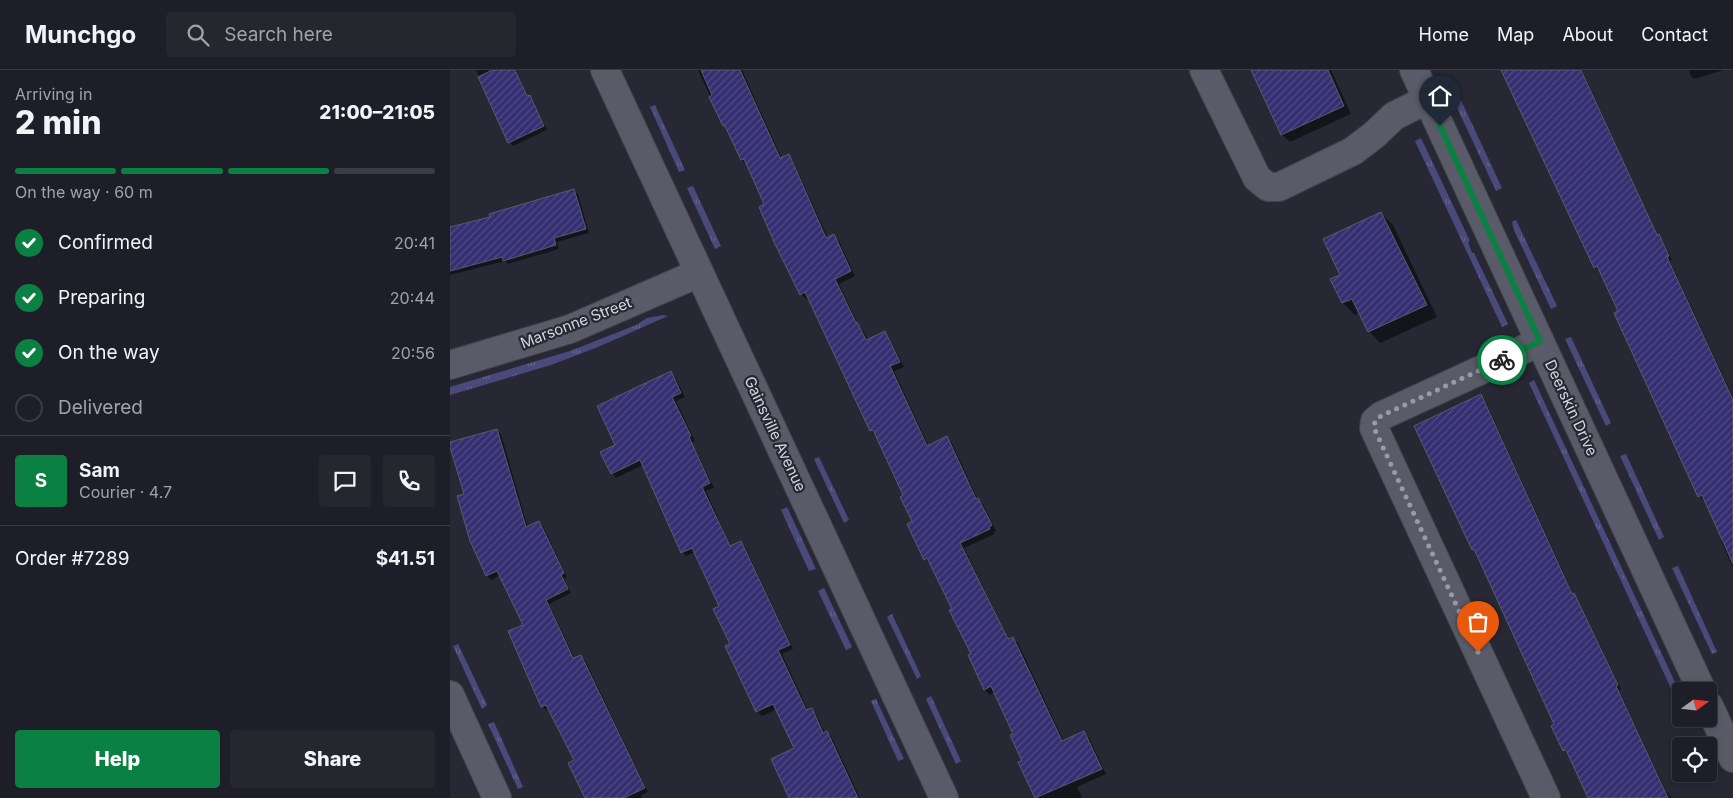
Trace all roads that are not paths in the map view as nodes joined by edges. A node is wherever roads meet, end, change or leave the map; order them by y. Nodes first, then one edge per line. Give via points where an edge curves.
1 (605, 70) edge
2 (1204, 70) edge
3 (1425, 80) edge
4 (699, 273) junction
5 (1540, 341) junction
6 (450, 365) edge
7 (1698, 682) edge
8 (450, 695) edge
9 (1718, 726) edge
10 (1733, 758) edge
11 (497, 798) edge
12 (944, 798) edge
13 (1546, 798) edge

1 - 4 street, Gainsville Avenue
2 - 3 street via 1257,178 1268,187 1279,187 1354,151 1394,116
3 - 5 street, Deerskin Drive
4 - 6 street, Marsonne Street via 570,329
4 - 12 street, Gainsville Avenue
5 - 7 street, Deerskin Drive
5 - 13 street via 1381,416 1375,421 1374,428
8 - 11 street
9 - 10 street

